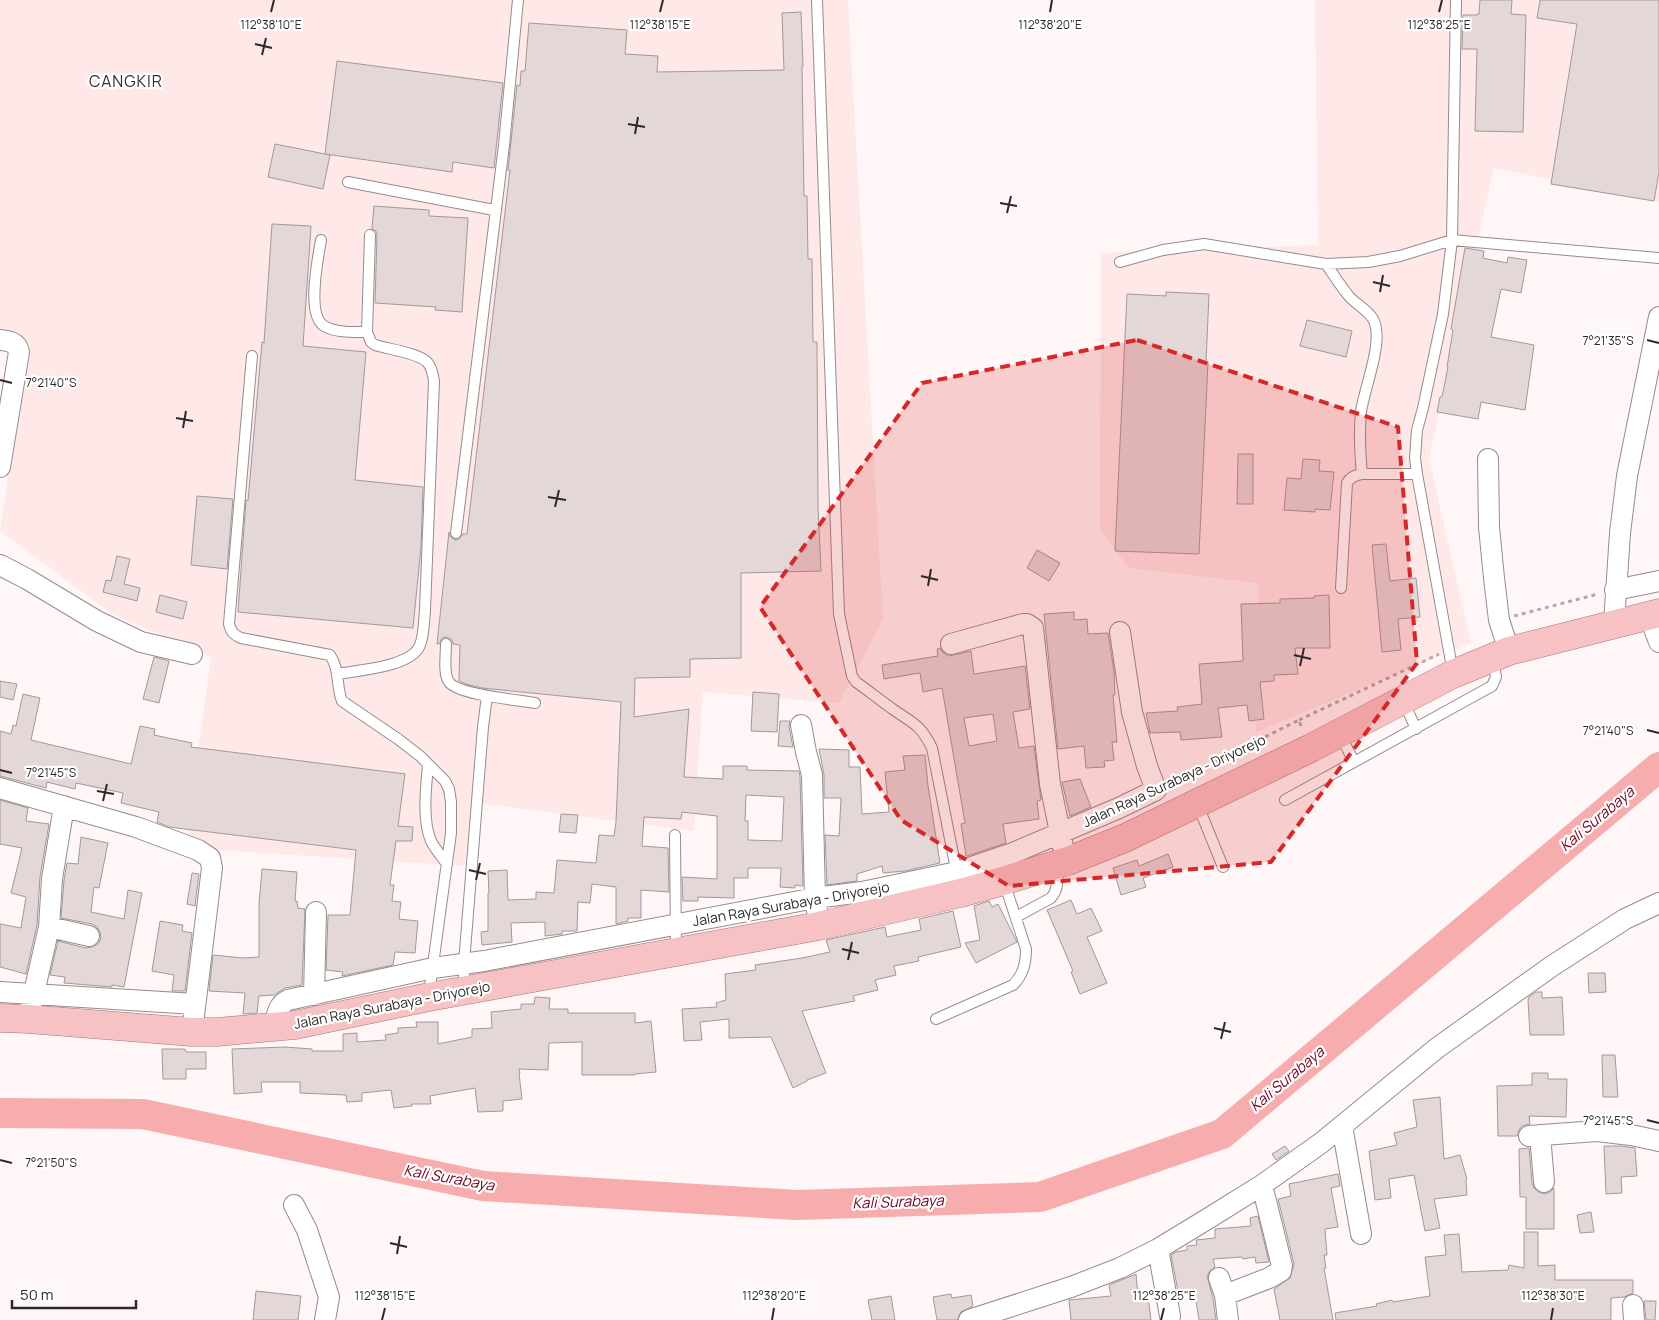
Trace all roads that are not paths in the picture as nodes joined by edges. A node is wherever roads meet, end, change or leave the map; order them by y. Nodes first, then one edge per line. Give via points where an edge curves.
1 (518, 0) edge
2 (817, 0) edge
3 (1456, 0) edge
4 (348, 182) dead end
5 (494, 210) junction
6 (370, 235) dead end
7 (321, 240) dead end
8 (1452, 240) junction
9 (1659, 258) edge
10 (1120, 262) dead end
11 (1326, 264) junction
12 (1659, 317) edge
13 (367, 332) junction
14 (0, 340) edge
15 (252, 356) dead end
16 (1488, 459) dead end
17 (0, 467) edge
18 (1362, 474) junction
19 (1417, 474) junction
20 (456, 533) dead end
21 (0, 565) edge
22 (1659, 581) edge
23 (1341, 588) dead end
24 (1615, 590) junction
25 (1654, 614) edge
26 (1614, 623) junction
27 (1120, 632) dead end
28 (1659, 642) edge
29 (446, 644) dead end
30 (951, 644) dead end
31 (192, 654) dead end
32 (1501, 654) junction
33 (1450, 662) junction
34 (338, 674) junction
35 (487, 696) junction
36 (1403, 700) junction
37 (535, 703) dead end
38 (801, 725) dead end
39 (1416, 729) junction
40 (1340, 733) junction
41 (1354, 762) junction
42 (428, 765) junction
43 (0, 788) edge
44 (1285, 800) dead end
45 (1197, 803) junction
46 (64, 806) junction
47 (1112, 811) junction
48 (1059, 834) junction
49 (675, 835) dead end
50 (1125, 838) junction
51 (1062, 863) junction
52 (447, 864) junction
53 (1223, 867) dead end
54 (1003, 881) junction
55 (959, 882) junction
56 (815, 898) junction
57 (1659, 903) edge
58 (316, 912) dead end
59 (1016, 917) junction
60 (677, 924) junction
61 (820, 926) junction
62 (49, 927) junction
63 (89, 936) dead end
64 (676, 952) junction
65 (464, 963) junction
66 (433, 968) junction
67 (464, 990) junction
68 (0, 992) edge
69 (34, 993) junction
70 (314, 995) junction
71 (429, 996) junction
72 (195, 1004) junction
73 (0, 1018) edge
74 (28, 1019) junction
75 (936, 1019) dead end
76 (274, 1027) junction
77 (192, 1032) junction
78 (1342, 1126) junction
79 (1659, 1141) edge
80 (1544, 1182) dead end
81 (1262, 1185) junction
82 (294, 1205) dead end
83 (1361, 1234) dead end
84 (1158, 1249) junction
85 (1170, 1316) dead end
86 (325, 1320) edge
87 (969, 1320) edge
88 (1228, 1320) edge

1 - 5 lane via 504,145
2 - 55 lane via 839,614 856,682 926,734 932,748
3 - 8 lane
4 - 5 lane
5 - 20 lane
6 - 13 lane
7 - 13 lane via 315,290 319,323 344,332
8 - 9 lane
8 - 11 lane via 1400,256 1368,262
8 - 19 lane via 1443,314 1417,430
10 - 11 lane via 1163,250 1204,244
11 - 18 lane via 1377,328 1361,411
12 - 24 street via 1627,476
13 - 34 lane via 370,342 375,345 426,361 434,381 425,610 421,645 415,652 396,664
14 - 17 street via 12,342 19,352
15 - 34 lane via 230,629 241,638 326,654 332,658
16 - 32 street via 1489,527
18 - 19 lane
18 - 23 lane via 1347,483
19 - 33 lane
21 - 31 street via 97,621 141,642
22 - 24 street
24 - 26 street
25 - 26 main road, Jalan Raya Surabaya - Driyorejo
25 - 28 street
26 - 32 main road, Jalan Raya Surabaya - Driyorejo
27 - 47 street, Jalan Raya Surabaya - Driyorejo via 1132,712 1156,790
29 - 35 lane via 446,672 450,684
30 - 48 street via 1023,624 1033,628 1050,784
32 - 33 main road, Jalan Raya Surabaya - Driyorejo
32 - 39 lane via 1492,686
33 - 36 main road, Jalan Raya Surabaya - Driyorejo
34 - 42 lane via 342,701 398,738
35 - 37 lane
35 - 65 lane
36 - 39 lane
36 - 40 main road, Jalan Raya Surabaya - Driyorejo
38 - 56 street via 812,775
39 - 41 lane
40 - 41 lane
40 - 45 main road, Jalan Raya Surabaya - Driyorejo
41 - 44 lane
42 - 52 lane via 427,825 431,841
42 - 52 lane via 445,781 450,795 452,821
43 - 46 street
45 - 50 main road, Jalan Raya Surabaya - Driyorejo
45 - 53 lane
46 - 62 street via 52,879
46 - 72 street via 145,830 198,850 210,858 212,868
47 - 48 street, Jalan Raya Surabaya - Driyorejo
47 - 50 street
48 - 51 street
48 - 55 street, Jalan Raya Surabaya - Driyorejo
49 - 60 lane
50 - 51 main road, Jalan Raya Surabaya - Driyorejo
51 - 54 main road, Jalan Raya Surabaya - Driyorejo
51 - 59 lane via 1054,894
52 - 66 lane
54 - 55 main road, Jalan Raya Surabaya - Driyorejo
54 - 59 lane
55 - 56 street, Jalan Raya Surabaya - Driyorejo
55 - 61 main road, Jalan Raya Surabaya - Driyorejo
56 - 60 street, Jalan Raya Surabaya - Driyorejo
56 - 61 street
57 - 78 street via 1625,918 1552,966 1437,1048
58 - 70 street
59 - 75 lane via 1026,949 1020,978 1013,985
60 - 64 lane
60 - 65 street, Jalan Raya Surabaya - Driyorejo
61 - 64 main road, Jalan Raya Surabaya - Driyorejo
62 - 63 street
62 - 69 street
64 - 67 main road, Jalan Raya Surabaya - Driyorejo
65 - 66 street, Jalan Raya Surabaya - Driyorejo
65 - 67 lane
66 - 70 street, Jalan Raya Surabaya - Driyorejo
66 - 71 lane
67 - 71 main road, Jalan Raya Surabaya - Driyorejo
68 - 69 street
69 - 72 street
69 - 74 street
70 - 76 street, Jalan Raya Surabaya - Driyorejo via 282,1003
71 - 76 main road, Jalan Raya Surabaya - Driyorejo
72 - 77 street
73 - 74 main road, Jalan Raya Surabaya - Driyorejo
74 - 77 main road, Jalan Raya Surabaya - Driyorejo
76 - 77 main road, Jalan Raya Surabaya - Driyorejo
78 - 81 street
78 - 83 street
79 - 80 street via 1597,1131 1535,1135
81 - 84 street
81 - 88 street via 1281,1271 1269,1278 1222,1287
82 - 86 street via 307,1230 329,1297
84 - 85 street
84 - 87 street via 1071,1287

